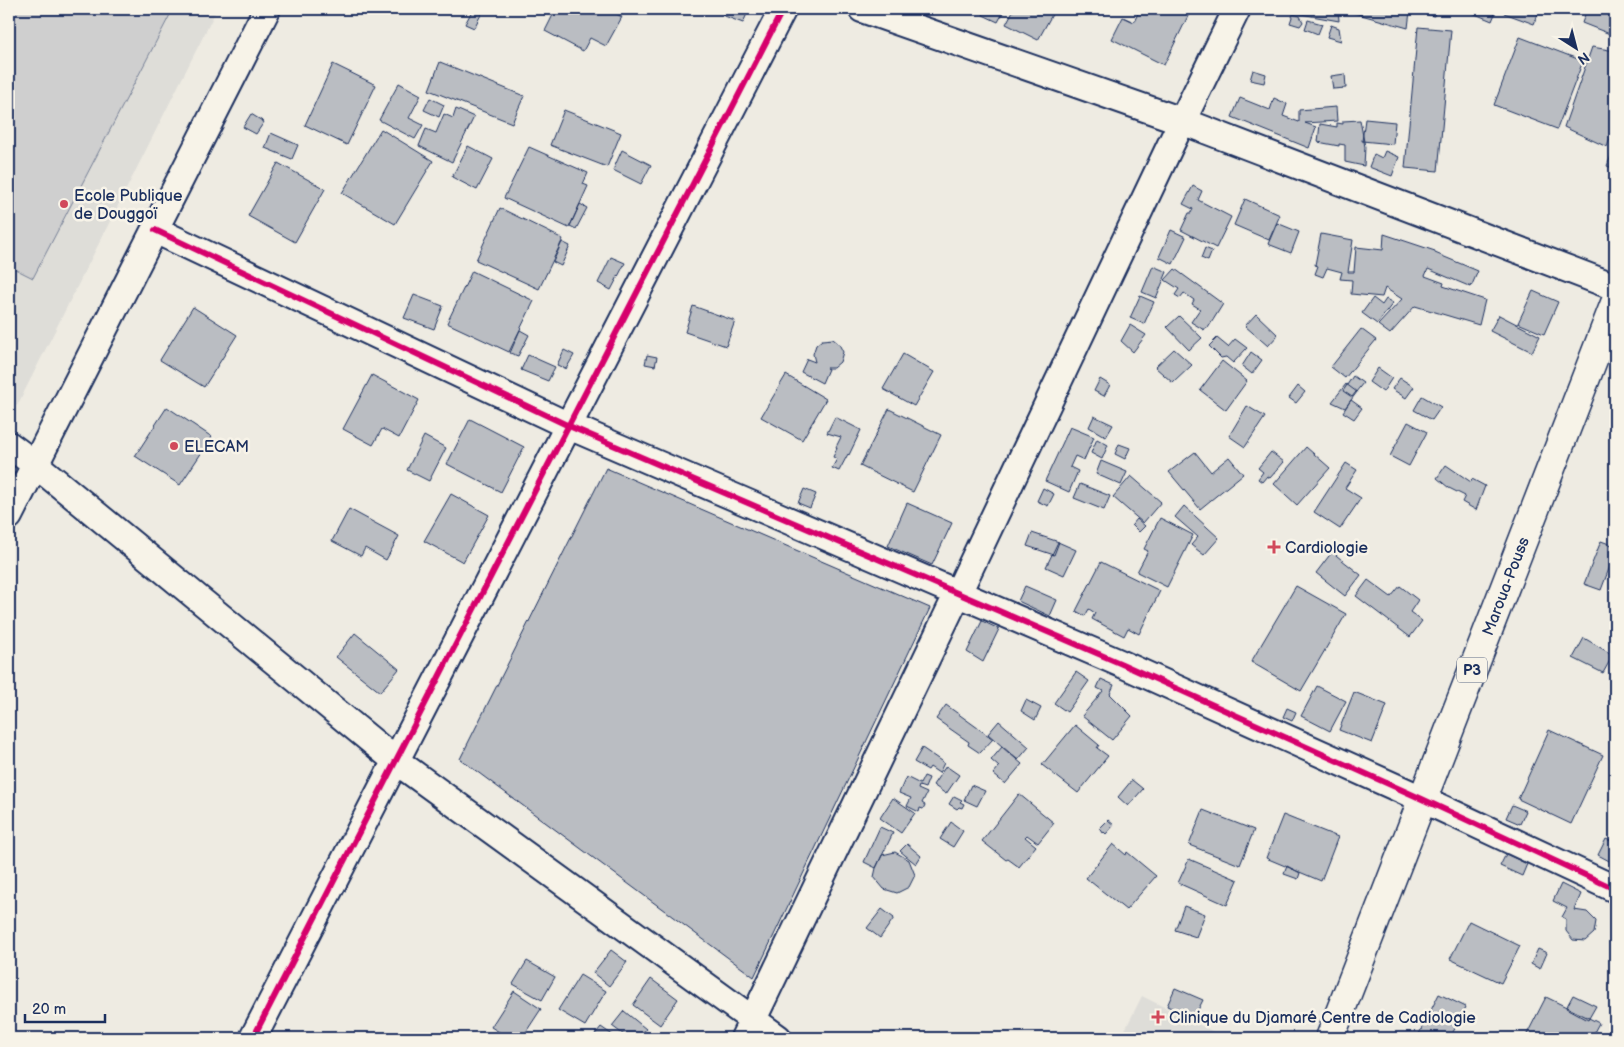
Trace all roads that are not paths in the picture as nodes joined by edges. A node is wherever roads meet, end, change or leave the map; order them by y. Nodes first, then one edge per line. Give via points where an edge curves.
1 (267, 9) edge
2 (783, 9) edge
3 (862, 9) edge
4 (1237, 9) edge
5 (1182, 121) junction
6 (155, 230) junction
7 (1615, 286) edge
8 (1615, 303) edge
9 (569, 426) junction
10 (9, 445) edge
11 (36, 465) junction
12 (9, 516) edge
13 (958, 593) junction
14 (396, 761) junction
15 (1422, 799) junction
16 (1615, 889) edge
17 (749, 1029) edge
18 (253, 1038) edge
19 (778, 1038) edge
20 (1330, 1038) edge

1 - 6 street
2 - 9 street
3 - 5 street
4 - 5 street
5 - 7 street
5 - 13 street
6 - 9 street
6 - 11 street
8 - 15 main road, Maroua-Pouss / P3
9 - 13 street
9 - 14 street
10 - 11 street
11 - 12 street
11 - 14 street
13 - 15 street
13 - 17 street
14 - 17 street
14 - 18 street
15 - 16 street
15 - 20 main road, Maroua-Pouss / P3
17 - 19 street

